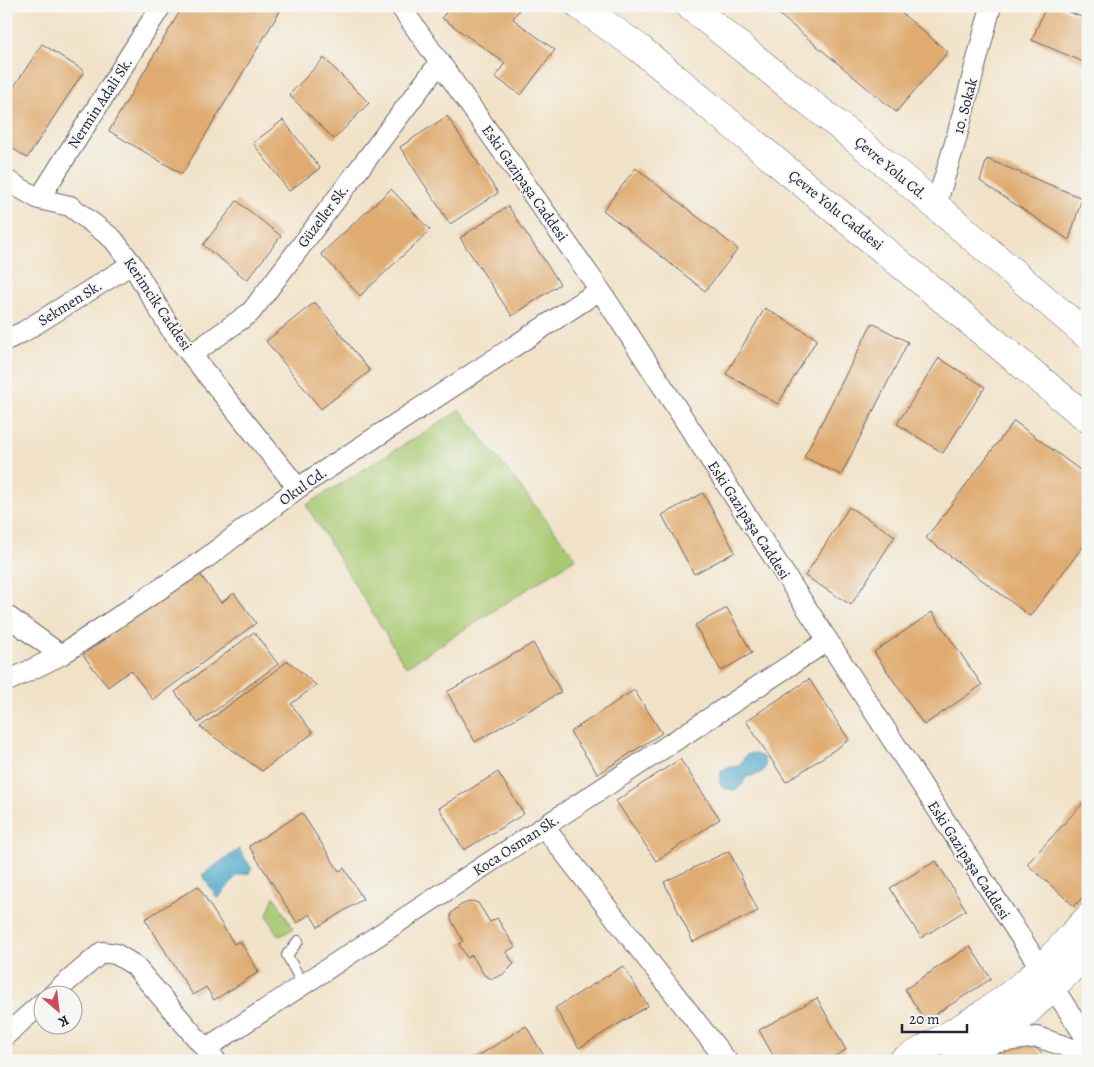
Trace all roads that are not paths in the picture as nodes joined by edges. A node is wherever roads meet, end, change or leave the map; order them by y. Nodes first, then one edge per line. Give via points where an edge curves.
1 (161, 6) edge
2 (400, 6) edge
3 (580, 6) edge
4 (690, 6) edge
5 (991, 6) edge
6 (440, 62) junction
7 (6, 180) edge
8 (39, 199) junction
9 (936, 205) junction
10 (132, 264) junction
11 (600, 290) junction
12 (1088, 336) edge
13 (6, 340) edge
14 (191, 354) junction
15 (1088, 419) edge
16 (298, 488) junction
17 (6, 614) edge
18 (827, 641) junction
19 (61, 655) junction
20 (6, 682) edge
21 (544, 827) junction
22 (1088, 918) edge
23 (298, 941) dead end
24 (1088, 952) edge
25 (1047, 979) junction
26 (65, 984) edge
27 (302, 985) junction
28 (32, 1012) edge
29 (6, 1034) edge
30 (1088, 1041) edge
31 (987, 1043) junction
32 (1088, 1054) edge
33 (211, 1055) edge
34 (726, 1061) edge
35 (903, 1061) edge
36 (956, 1061) edge

1 - 8 street, Nermin Adali Sk.
2 - 6 street, Eski Gazipaşa Caddesi
3 - 15 main road, Çevre Yolu Caddesi via 639,48
4 - 9 main road, Çevre Yolu Cd.
5 - 9 street, 10. Sokak
6 - 11 street, Eski Gazipaşa Caddesi
6 - 14 street, Güzeller Sk. via 251,312
7 - 8 street, Kerimcik Caddesi
8 - 10 street, Kerimcik Caddesi via 70,206 113,239
9 - 12 main road, Çevre Yolu Cd.
10 - 13 street, Sekmen Sk.
10 - 14 street, Kerimcik Caddesi via 172,331
11 - 16 street, Okul Cd.
11 - 18 street, Eski Gazipaşa Caddesi
14 - 16 street, Kerimcik Caddesi
16 - 19 street, Okul Cd. via 205,559
17 - 19 street
18 - 21 street, Koca Osman Sk.
18 - 25 street, Eski Gazipaşa Caddesi
19 - 20 street, Okul Cd.
21 - 27 street, Koca Osman Sk.
21 - 34 street
22 - 25 main road
23 - 27 lane via 287,955
24 - 25 main road
25 - 30 street, Eski Gazipaşa Caddesi
25 - 31 main road via 1010,1028
25 - 35 main road
26 - 33 street via 102,952 116,954 134,965
27 - 33 street, Koca Osman Sk.
28 - 29 street
31 - 32 street via 1037,1037
31 - 36 main road

